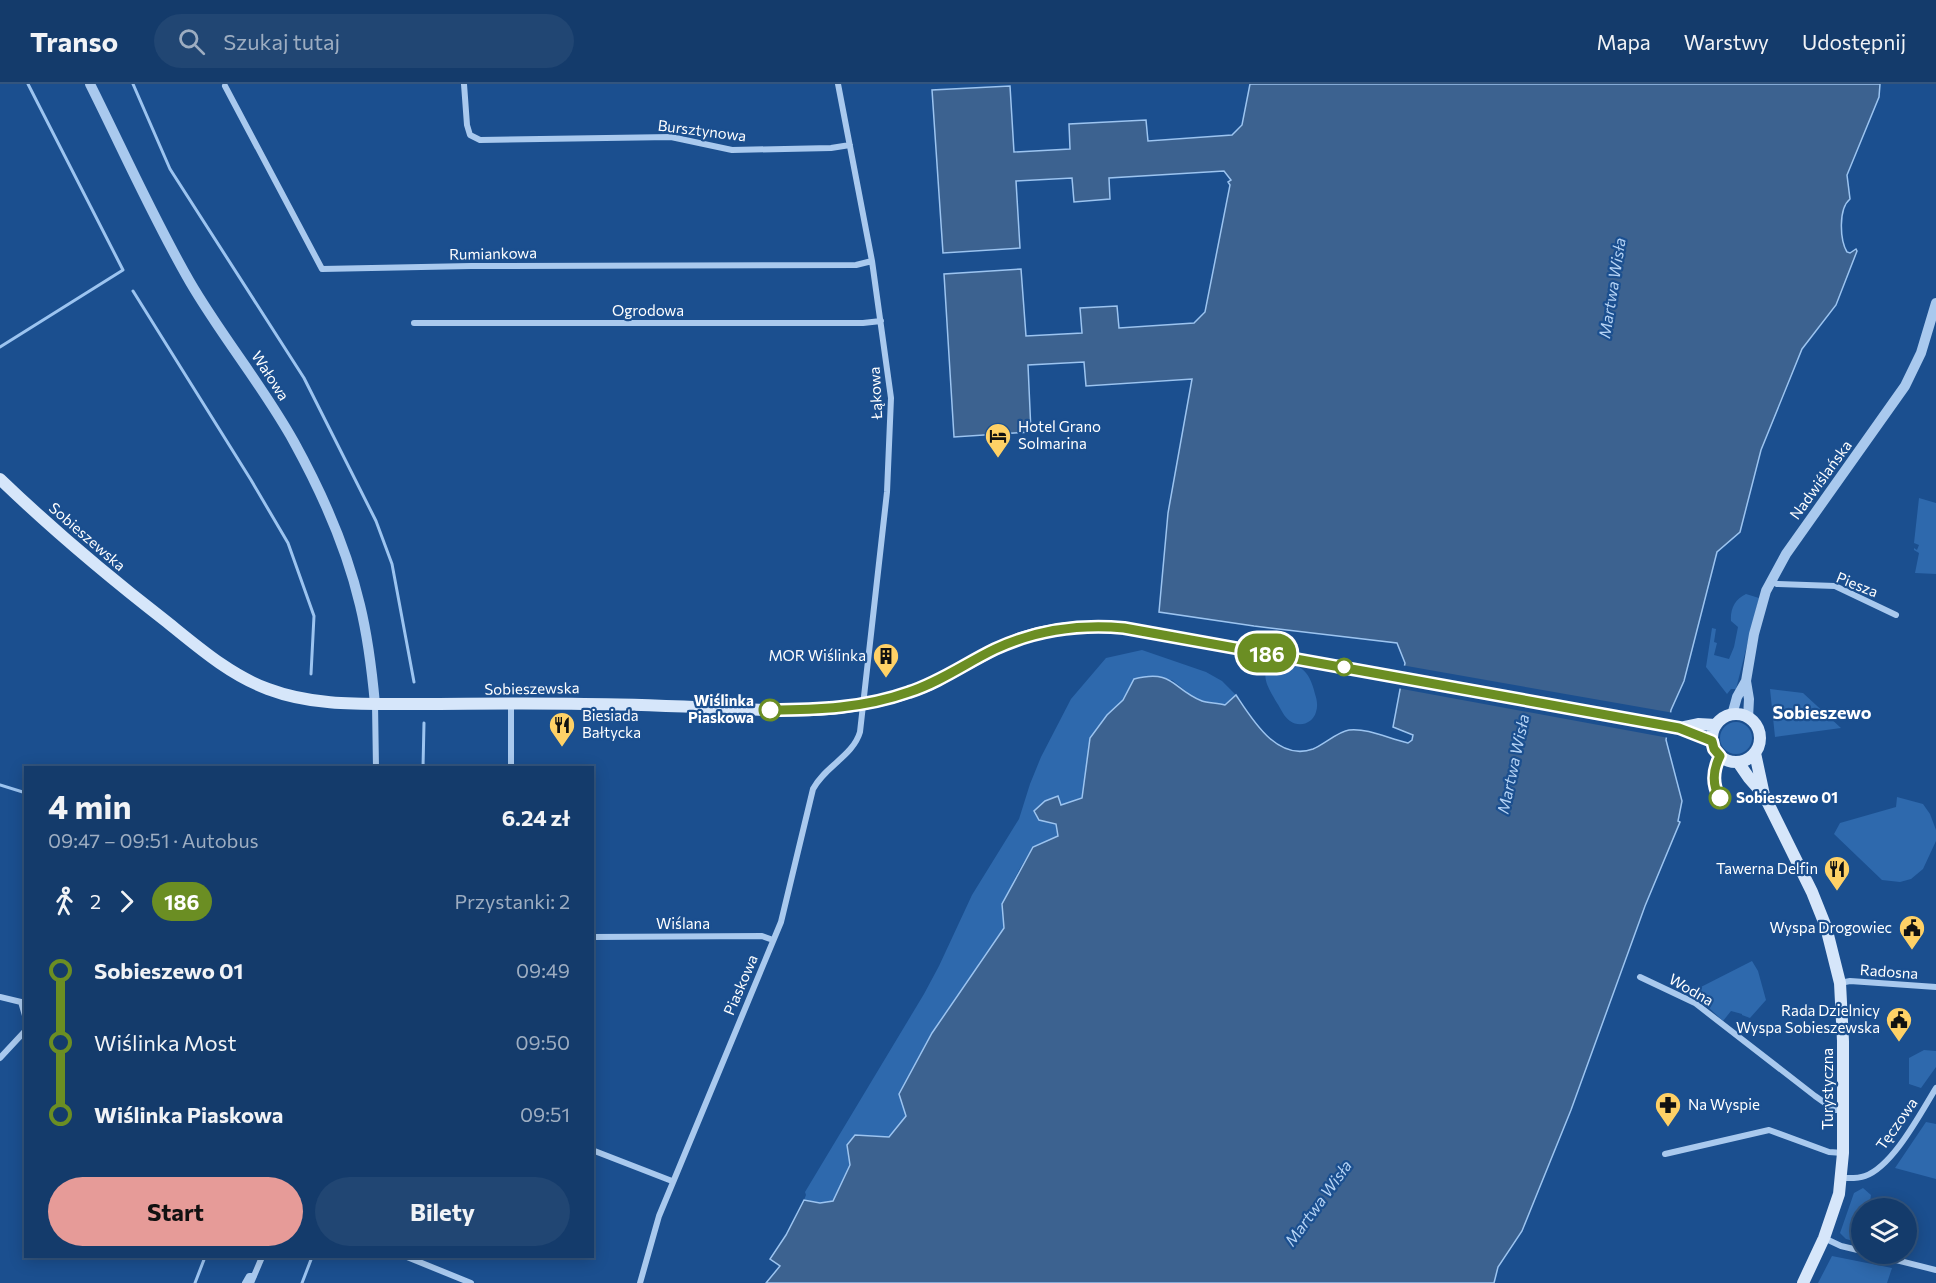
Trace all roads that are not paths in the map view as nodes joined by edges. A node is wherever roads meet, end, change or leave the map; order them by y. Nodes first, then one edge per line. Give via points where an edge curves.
1 (90, 84) edge
2 (464, 84) edge
3 (838, 84) edge
4 (225, 86) dead end
5 (850, 145) junction
6 (872, 261) junction
7 (1936, 303) edge
8 (881, 321) junction
9 (414, 323) dead end
10 (0, 479) edge
11 (1771, 581) junction
12 (1896, 615) dead end
13 (1746, 681) junction
14 (375, 704) junction
15 (863, 704) junction
16 (511, 705) junction
17 (1732, 715) junction
18 (1748, 718) junction
19 (1716, 725) junction
20 (1676, 727) junction
21 (1712, 741) junction
22 (1755, 753) junction
23 (1738, 762) junction
24 (376, 766) edge
25 (511, 766) edge
26 (1764, 795) junction
27 (594, 937) edge
28 (773, 940) junction
29 (1640, 977) dead end
30 (1840, 982) junction
31 (1936, 987) edge
32 (0, 997) edge
33 (24, 1012) edge
34 (24, 1032) edge
35 (0, 1058) edge
36 (1936, 1088) edge
37 (1843, 1110) junction
38 (594, 1151) edge
39 (1843, 1153) junction
40 (1665, 1154) dead end
41 (1841, 1178) junction
42 (672, 1181) junction
43 (1824, 1238) junction
44 (1851, 1248) edge
45 (262, 1258) edge
46 (409, 1258) edge
47 (1912, 1264) edge
48 (1936, 1270) edge
49 (253, 1280) edge
50 (245, 1283) edge
51 (471, 1283) edge
52 (640, 1283) edge
53 (1803, 1283) edge

1 - 14 street, Wałowa via 156,222 191,284 272,406 313,479 359,604
2 - 5 street, Bursztynowa via 466,125 470,135 480,140 671,137 732,150
3 - 5 street, Łąkowa
4 - 6 street, Rumiankowa via 322,269 856,265
5 - 6 street, Łąkowa
6 - 8 street, Łąkowa
7 - 11 street, Nadwiślańska via 1921,353 1905,386
8 - 9 street, Ogrodowa
8 - 15 street, Łąkowa via 891,398 889,461
10 - 14 main road, Sobieszewska via 127,591 233,671 268,689 306,699
11 - 12 street, Piesza via 1835,586
11 - 13 street, Nadwiślańska via 1759,612
13 - 17 street, Nadwiślańska
13 - 18 street, Nadwiślańska
14 - 16 main road, Sobieszewska
14 - 24 street
15 - 16 main road, Sobieszewska via 808,710
15 - 20 main road, Sobieszewska via 927,685 994,650 1047,631 1124,628
15 - 28 street, Piaskowa via 857,741 813,789 784,912
16 - 25 street
17 - 18 main road
17 - 19 main road
18 - 22 main road via 1758,730 1759,746
19 - 20 main road
19 - 21 main road
20 - 21 main road
21 - 23 main road via 1720,756
22 - 23 main road
22 - 26 main road, Turystyczna
23 - 26 main road, Turystyczna
26 - 30 main road, Turystyczna via 1821,912
27 - 28 street, Wiślana via 762,936
28 - 42 street, Piaskowa
29 - 37 street, Wodna via 1695,1003 1815,1096 1835,1110
30 - 31 street, Radosna
30 - 37 main road, Turystyczna
32 - 33 street via 21,1002
34 - 35 street
36 - 41 street, Tęczowa via 1883,1164 1863,1177
37 - 39 main road, Turystyczna
38 - 42 street
39 - 40 street via 1829,1152 1769,1130
39 - 41 main road, Turystyczna
41 - 43 main road, Turystyczna
42 - 52 street, Piaskowa
43 - 44 street
43 - 53 main road, Turystyczna
45 - 49 street
46 - 51 street
47 - 48 street
49 - 50 street via 249,1276

